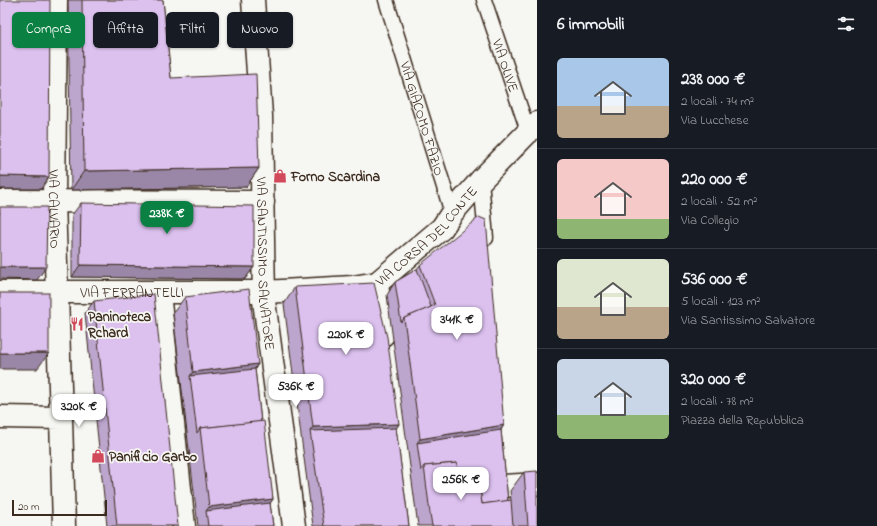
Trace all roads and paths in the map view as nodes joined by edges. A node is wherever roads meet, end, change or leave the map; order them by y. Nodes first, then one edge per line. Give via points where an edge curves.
1 (56, 0) edge
2 (253, 0) edge
3 (386, 0) edge
4 (484, 0) edge
5 (259, 86) junction
6 (237, 87) edge
7 (533, 127) edge
8 (481, 180) junction
9 (0, 201) edge
10 (54, 201) junction
11 (263, 202) junction
12 (452, 213) junction
13 (487, 248) edge
14 (377, 283) junction
15 (0, 292) edge
16 (56, 292) junction
17 (159, 292) junction
18 (264, 292) junction
19 (385, 352) edge
20 (0, 417) edge
21 (61, 418) junction
22 (537, 484) edge
23 (504, 485) edge
24 (64, 526) edge
25 (184, 526) edge
26 (294, 526) edge

1 - 10 street, VIA CALVARIO
2 - 5 street, VIA SANTISSIMO SALVATORE
3 - 12 lane, VIA GIACOMO FAZIO
4 - 7 lane, VIA OLIVE
5 - 6 street
5 - 11 street, VIA SANTISSIMO SALVATORE
7 - 8 street, VIA CORSA DEL CONTE
8 - 12 street, VIA CORSA DEL CONTE
8 - 13 lane
9 - 10 street
10 - 11 street
10 - 16 street, VIA CALVARIO
11 - 18 street, VIA SANTISSIMO SALVATORE
12 - 14 street, VIA CORSA DEL CONTE via 442,228
14 - 18 street, VIA CORSA DEL CONTE via 353,287
14 - 19 street
15 - 16 street, VIA FERRANTELLI
16 - 17 street, VIA FERRANTELLI
16 - 21 street, VIA CALVARIO
17 - 18 street, VIA FERRANTELLI
17 - 25 street
18 - 26 street, VIA SANTISSIMO SALVATORE
20 - 21 street
21 - 24 street, VIA CALVARIO
22 - 23 street

